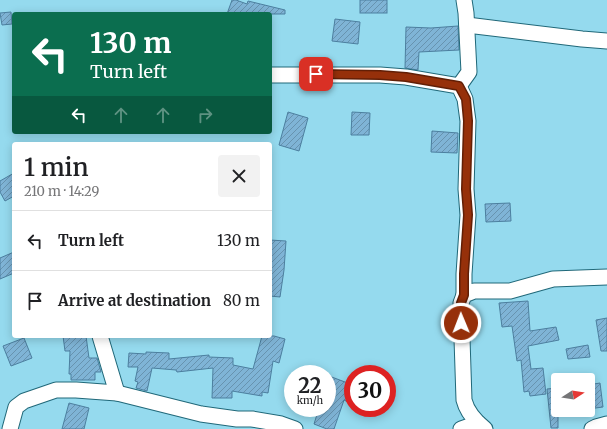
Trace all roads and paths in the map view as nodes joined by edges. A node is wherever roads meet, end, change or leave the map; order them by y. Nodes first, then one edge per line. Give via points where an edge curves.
1 (464, 0) edge
2 (467, 25) junction
3 (607, 41) edge
4 (272, 74) edge
5 (459, 86) junction
6 (607, 277) edge
7 (464, 295) junction
8 (101, 338) edge
9 (117, 393) junction
10 (237, 424) edge
11 (607, 424) edge
12 (482, 426) edge
13 (10, 429) edge
14 (295, 429) edge
15 (461, 429) edge
16 (592, 429) edge

1 - 2 street
2 - 3 street
2 - 5 street via 469,72
4 - 5 street via 380,75
5 - 7 street via 466,99 468,121 468,215
6 - 7 street via 553,279 510,290 474,291
7 - 12 street via 461,308 464,400 466,408
8 - 9 street
9 - 10 street
9 - 13 street via 56,390 24,401 16,407
10 - 14 street via 252,419
11 - 16 street
12 - 15 street

